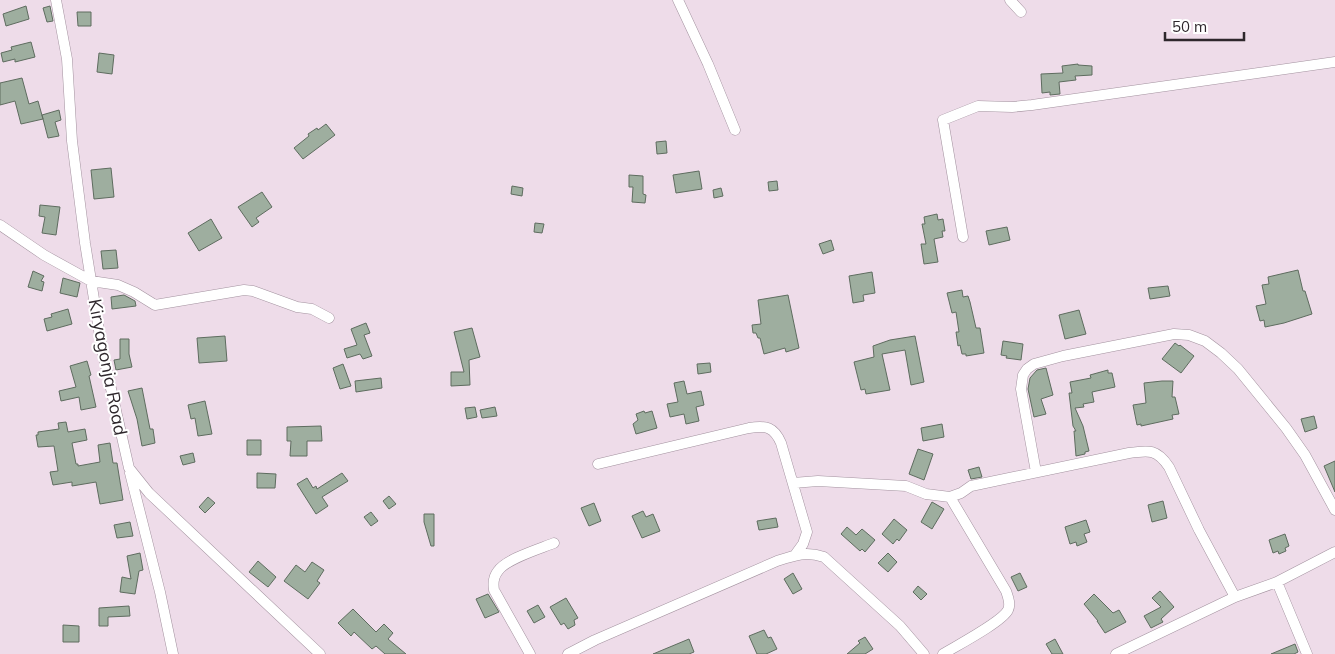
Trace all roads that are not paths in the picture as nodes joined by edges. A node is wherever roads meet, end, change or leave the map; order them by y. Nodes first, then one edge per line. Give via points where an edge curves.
1 (56, 0) edge
2 (678, 0) edge
3 (1010, 0) edge
4 (1021, 12) dead end
5 (1335, 62) edge
6 (736, 130) dead end
7 (0, 225) edge
8 (963, 237) dead end
9 (91, 281) junction
10 (329, 318) dead end
11 (598, 464) dead end
12 (128, 468) junction
13 (1036, 472) junction
14 (793, 483) junction
15 (950, 498) junction
16 (1335, 510) edge
17 (554, 543) dead end
18 (1335, 552) edge
19 (795, 555) junction
20 (1277, 582) junction
21 (1235, 596) junction
22 (173, 654) edge
23 (320, 654) edge
24 (530, 654) edge
25 (568, 654) edge
26 (924, 654) edge
27 (943, 654) edge
28 (1116, 654) edge
29 (1307, 654) edge

1 - 9 street, Kiryagonja Road via 67,59 72,141
2 - 6 street
3 - 4 street
5 - 8 street via 1032,105 978,106 943,120
7 - 9 street
9 - 10 street via 118,285 155,304 253,291 312,309
9 - 12 street, Kiryagonja Road
11 - 14 street via 762,426 777,435
12 - 22 street
12 - 23 street, Kiryagonja Road via 149,493
13 - 15 street via 971,486
13 - 16 street via 1021,389 1027,369 1063,356 1174,334 1189,335 1205,341 1238,368 1305,455
13 - 21 street via 1129,452 1153,452 1163,457
14 - 15 street via 818,481 906,486
14 - 19 street via 807,532
15 - 27 street via 1006,591 1009,608 1001,617
17 - 24 street via 508,563 499,570 493,583
18 - 20 street
19 - 25 street
19 - 26 street via 812,554 824,558 900,626
20 - 21 street
20 - 29 street
21 - 28 street

